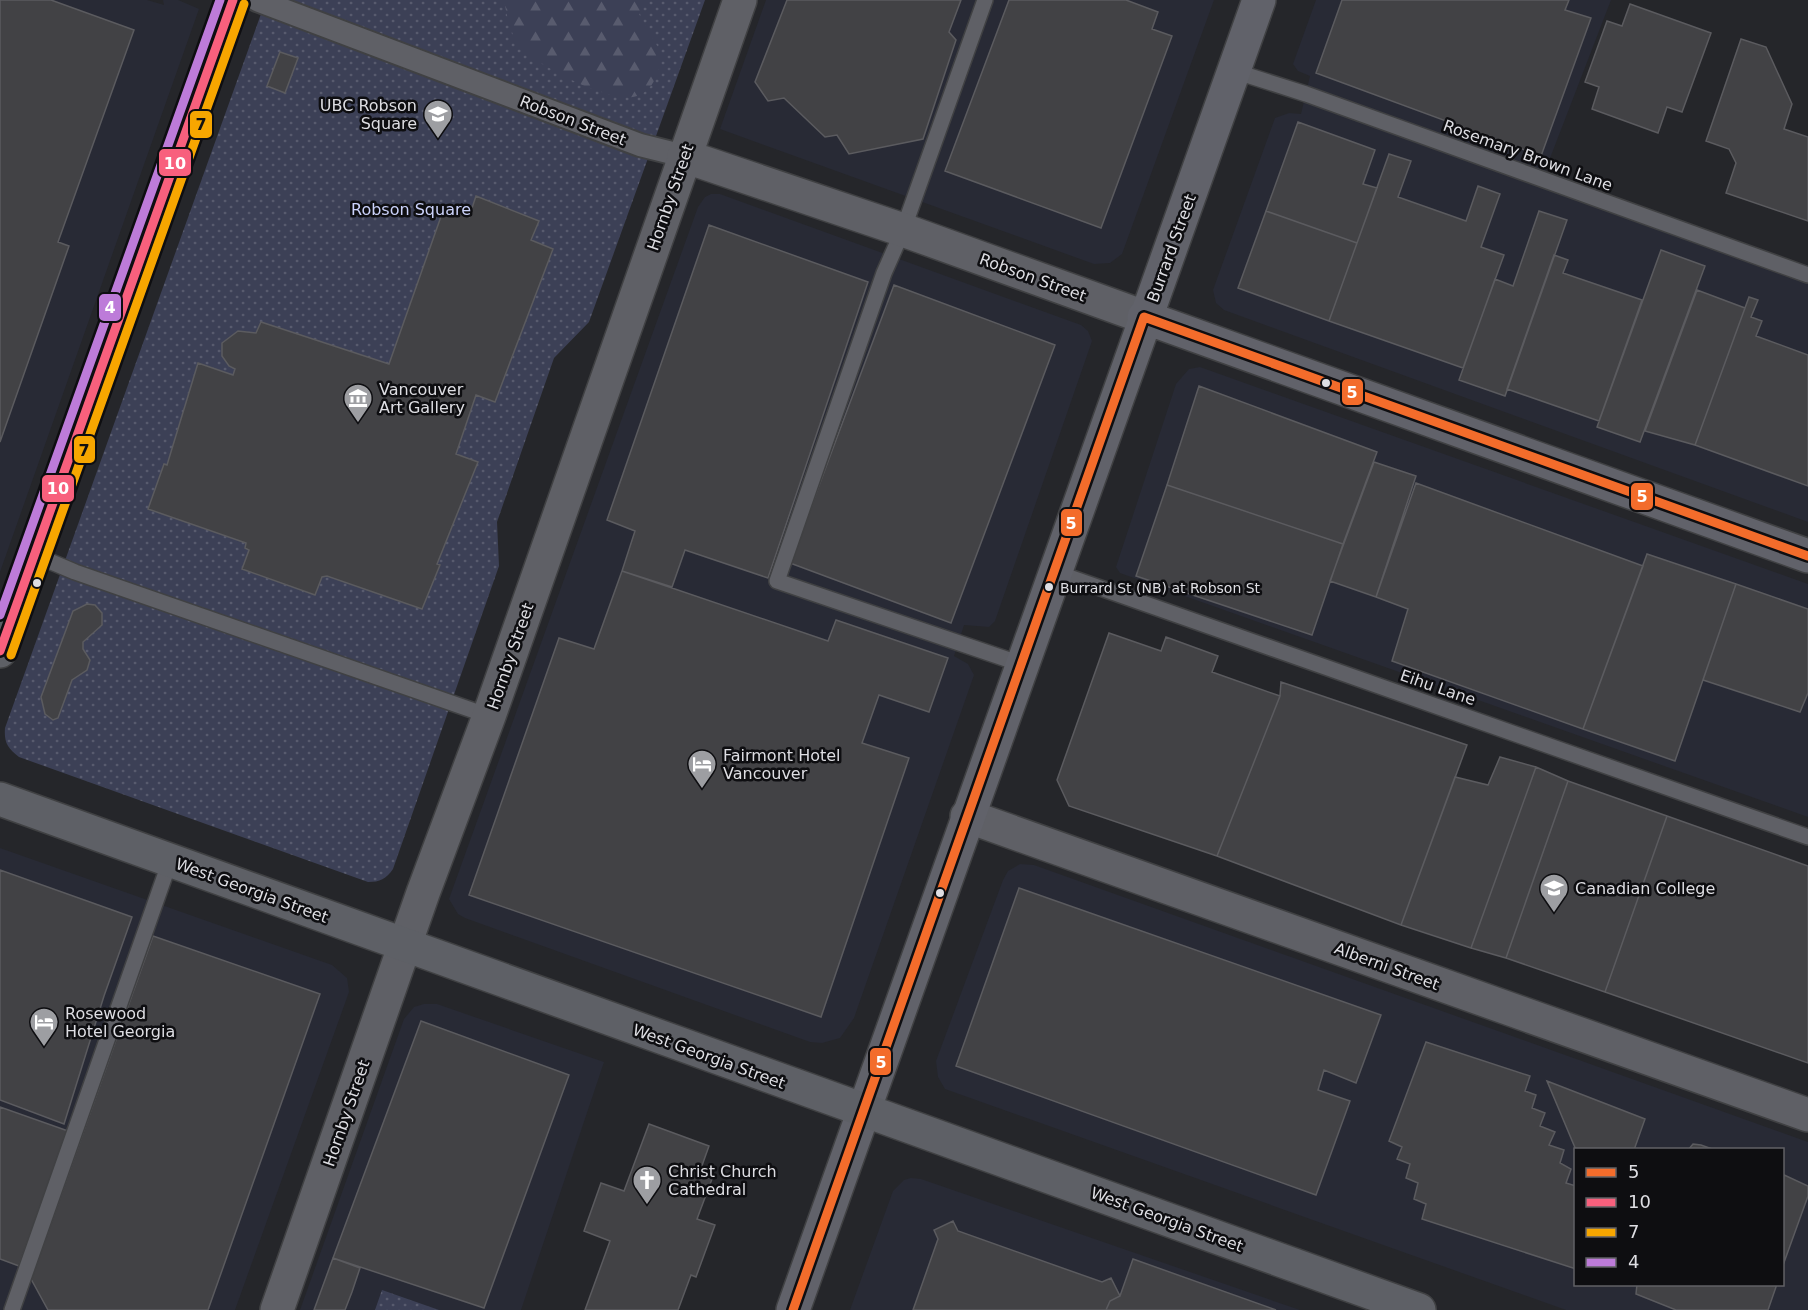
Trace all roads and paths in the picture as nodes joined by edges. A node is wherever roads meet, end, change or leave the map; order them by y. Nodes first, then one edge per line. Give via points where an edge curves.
1 (233, 0) edge
2 (257, 0) edge
3 (740, 0) edge
4 (985, 0) edge
5 (1259, 0) edge
6 (1234, 71) junction
7 (684, 156) junction
8 (903, 230) junction
9 (1808, 275) edge
10 (1144, 317) junction
11 (35, 555) junction
12 (1808, 556) edge
13 (1055, 572) junction
14 (0, 651) edge
15 (1021, 664) junction
16 (489, 716) junction
17 (0, 799) edge
18 (967, 816) junction
19 (1808, 837) edge
20 (170, 861) junction
21 (405, 946) junction
22 (862, 1111) junction
23 (1808, 1115) edge
24 (12, 1310) edge
25 (278, 1310) edge
26 (793, 1310) edge
27 (1419, 1310) edge

1 - 11 highway
2 - 7 street, Robson Street via 640,145
3 - 7 street, Hornby Street
4 - 8 lane
5 - 6 main road, Burrard Street
6 - 9 lane, Rosemary Brown Lane
6 - 10 main road, Burrard Street
7 - 8 street, Robson Street
7 - 16 street, Hornby Street
8 - 10 street, Robson Street
8 - 15 lane via 884,273 777,581
10 - 12 main road, Robson Street
10 - 13 main road, Burrard Street
11 - 14 highway
11 - 16 lane
13 - 15 main road, Burrard Street
13 - 19 lane, Eihu Lane
15 - 18 main road, Burrard Street
16 - 21 street, Hornby Street
17 - 20 highway, West Georgia Street
18 - 22 main road, Burrard Street
18 - 23 street, Alberni Street
20 - 21 highway, West Georgia Street
20 - 24 lane
21 - 22 highway, West Georgia Street
21 - 25 street, Hornby Street
22 - 26 main road, Burrard Street
22 - 27 highway, West Georgia Street

